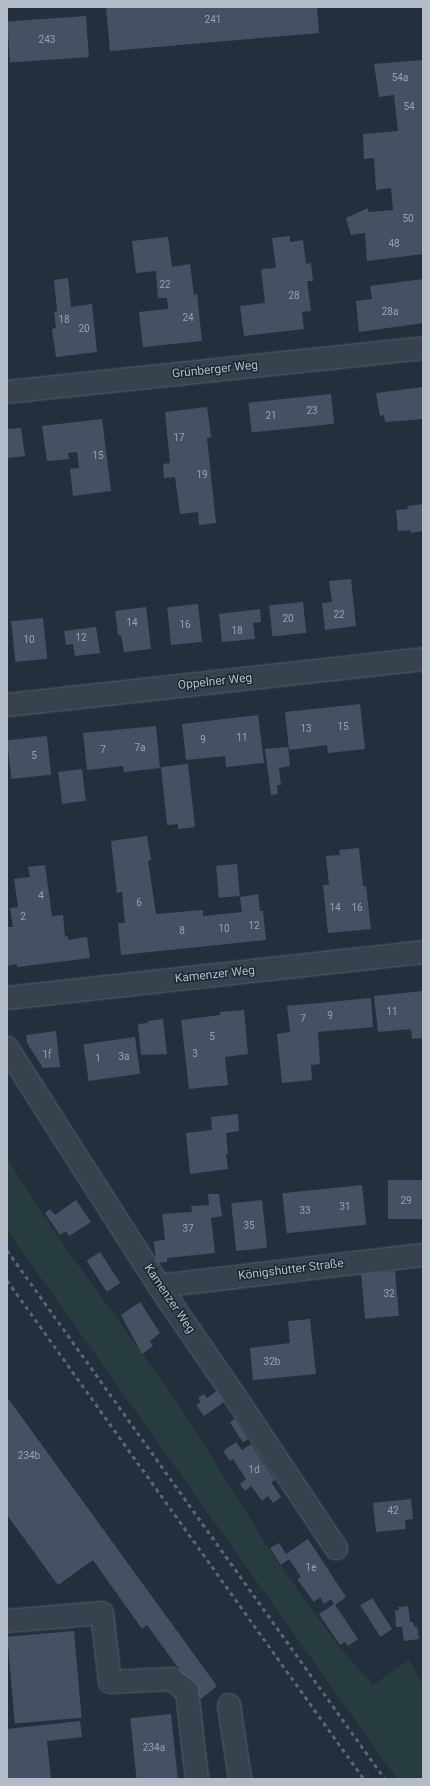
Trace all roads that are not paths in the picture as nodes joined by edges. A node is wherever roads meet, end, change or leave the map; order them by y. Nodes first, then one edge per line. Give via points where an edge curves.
1 (423, 348) edge
2 (7, 392) edge
3 (423, 659) edge
4 (7, 705) edge
5 (423, 952) edge
6 (7, 998) edge
7 (7, 1048) edge
8 (423, 1255) edge
9 (159, 1286) junction
10 (336, 1548) dead end
11 (7, 1620) edge
12 (229, 1705) dead end
13 (197, 1779) edge
14 (240, 1779) edge

1 - 2 street, Grünberger Weg
3 - 4 street, Oppelner Weg
5 - 6 street, Kamenzer Weg
7 - 9 street, Kamenzer Weg
8 - 9 street, Königshütter Straße
9 - 10 street, Kamenzer Weg
11 - 13 street via 102,1613 110,1682 171,1679 187,1691
12 - 14 street

